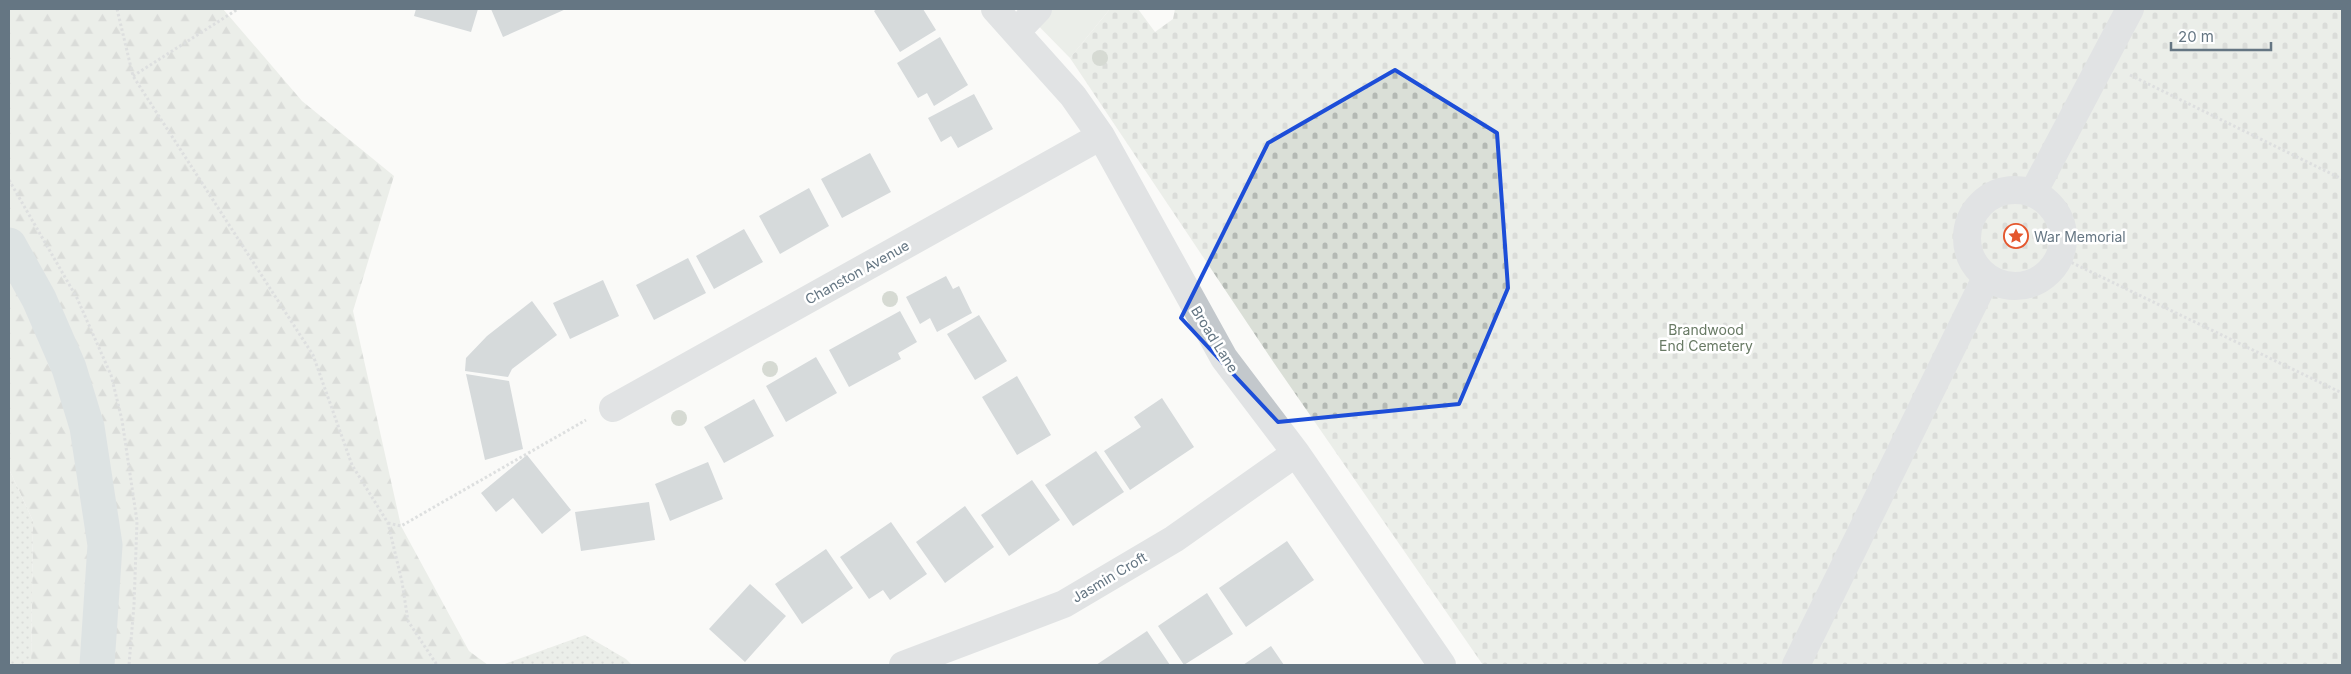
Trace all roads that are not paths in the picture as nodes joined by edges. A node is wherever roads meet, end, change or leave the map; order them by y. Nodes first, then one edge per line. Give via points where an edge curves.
1 (995, 9) edge
2 (1038, 9) edge
3 (2130, 9) edge
4 (1016, 32) junction
5 (1101, 136) junction
6 (2033, 193) junction
7 (1986, 278) junction
8 (613, 408) road end
9 (1296, 453) junction
10 (903, 665) edge
11 (1442, 665) edge
12 (1796, 665) edge

1 - 4 street, Broad Lane
2 - 4 street
3 - 6 street
4 - 5 street, Broad Lane via 1073,96
5 - 8 street, Chanston Avenue
5 - 9 street, Broad Lane via 1224,358
6 - 7 street via 2008,189 1988,196 1970,218 1966,250
6 - 7 street via 2050,205 2061,225 2062,248 2053,268 2040,280 2020,286 2000,285
7 - 12 street
9 - 10 street, Jasmin Croft via 1174,539 1064,604
9 - 11 street, Broad Lane

